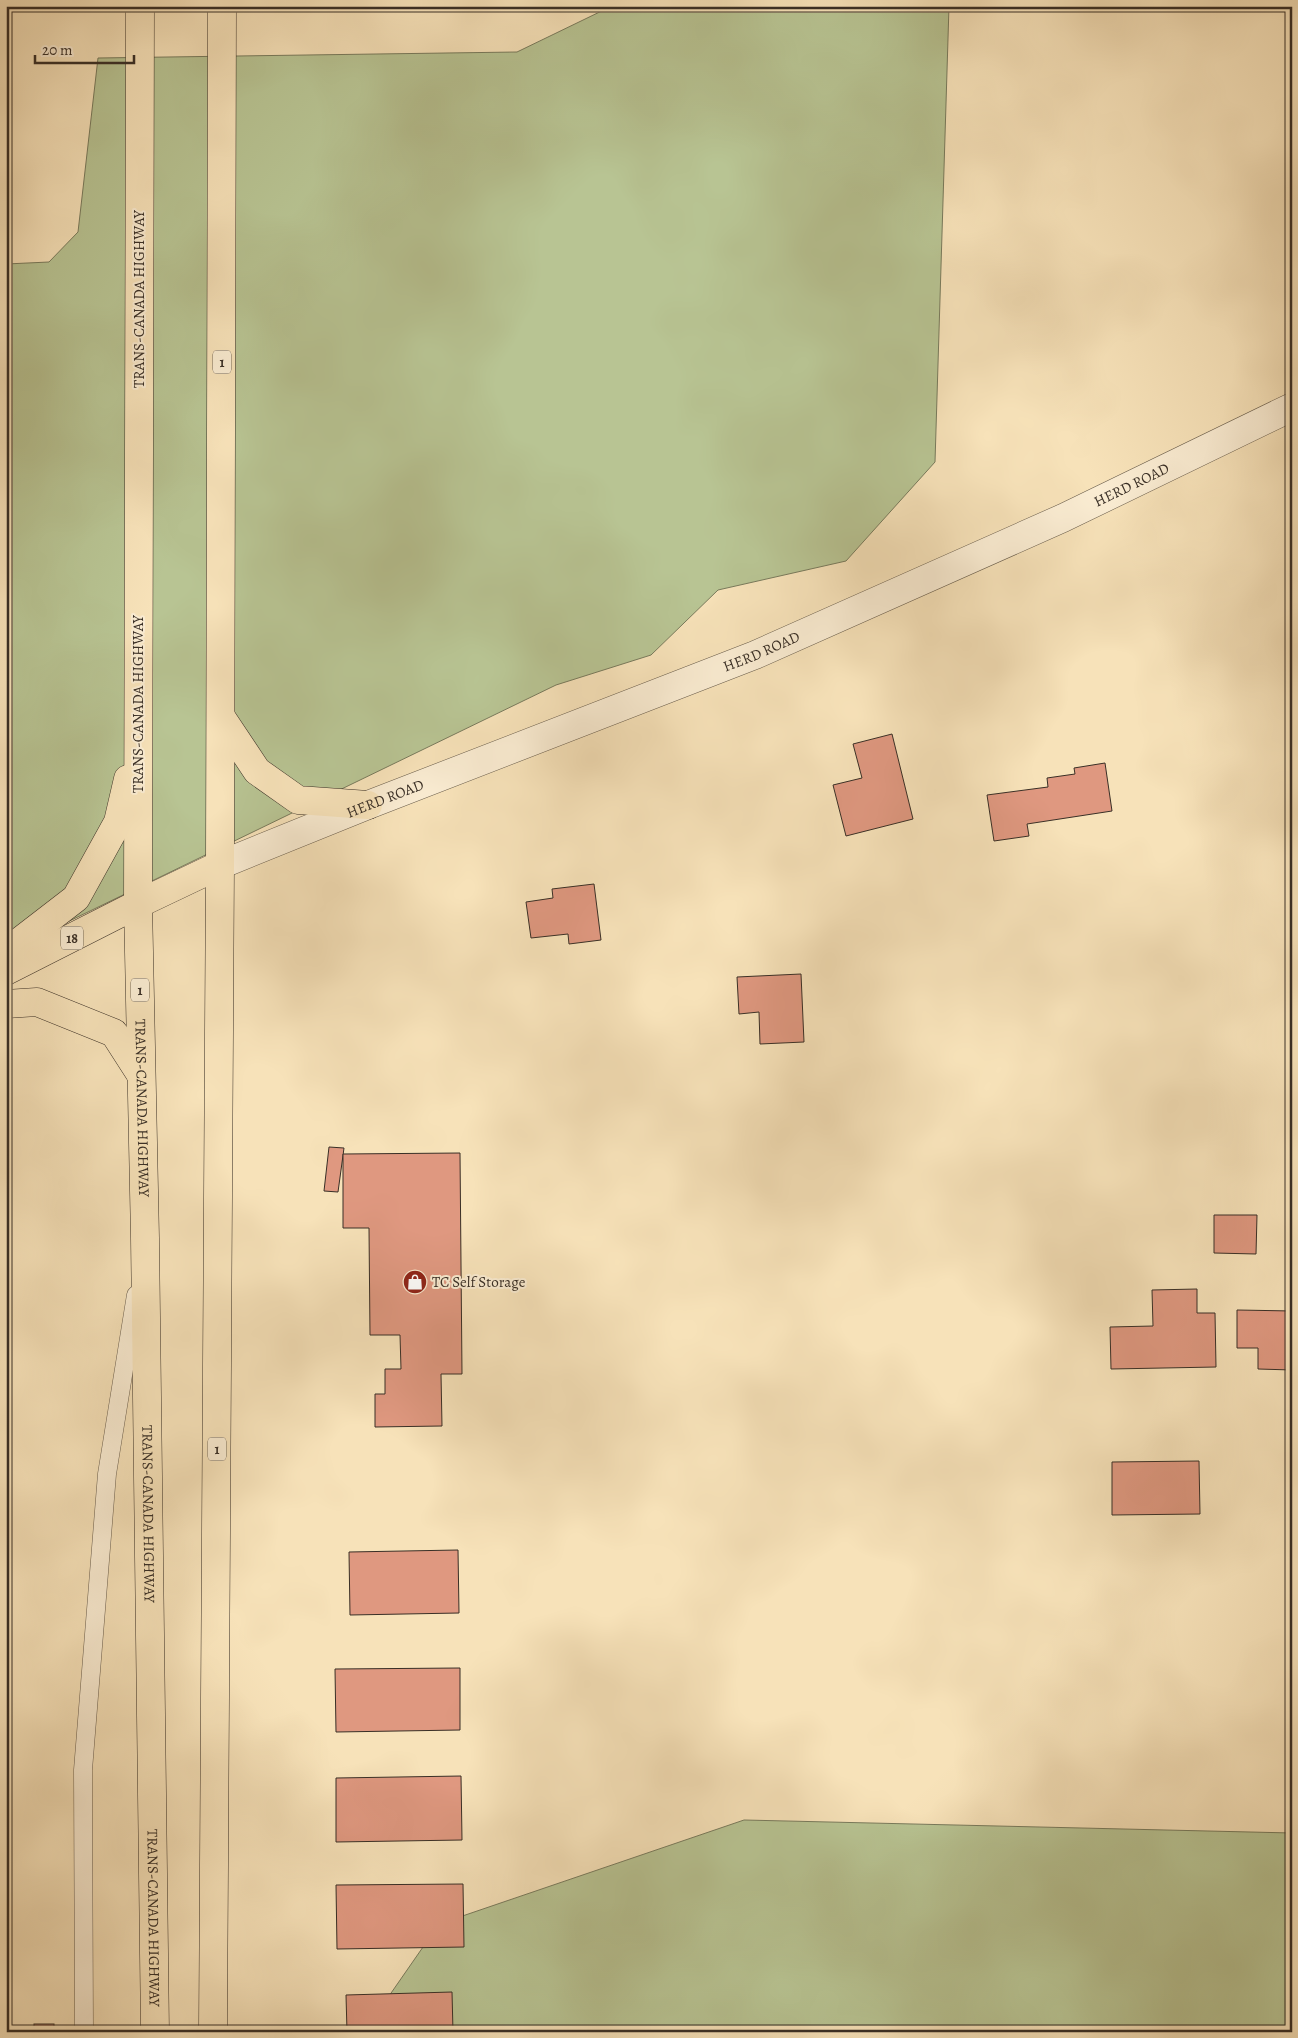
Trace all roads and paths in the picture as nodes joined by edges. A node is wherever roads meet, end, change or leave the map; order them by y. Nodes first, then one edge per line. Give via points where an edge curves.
1 (140, 6) edge
2 (222, 6) edge
3 (1292, 407) edge
4 (221, 717) junction
5 (138, 734) junction
6 (368, 805) junction
7 (220, 866) junction
8 (138, 904) junction
9 (6, 952) edge
10 (6, 971) edge
11 (6, 1004) edge
12 (142, 1076) junction
13 (145, 1238) junction
14 (84, 2032) edge
15 (155, 2032) edge
16 (213, 2032) edge

1 - 5 main road, TRANS-CANADA HIGHWAY / 1
2 - 4 main road, 1
3 - 6 street, HERD ROAD via 1063,518 755,656
4 - 6 main road via 257,771 298,800
4 - 7 main road, 1
5 - 8 main road, TRANS-CANADA HIGHWAY / 1
5 - 9 main road via 118,822 76,898
6 - 7 street, HERD ROAD
7 - 8 main road, 18
7 - 16 main road, 1
8 - 10 main road, 18
8 - 12 main road, TRANS-CANADA HIGHWAY / 1
11 - 12 main road via 37,1002 114,1033
12 - 13 main road, TRANS-CANADA HIGHWAY / 1
13 - 14 lane via 107,1474 83,1770
13 - 15 main road, TRANS-CANADA HIGHWAY / 1

